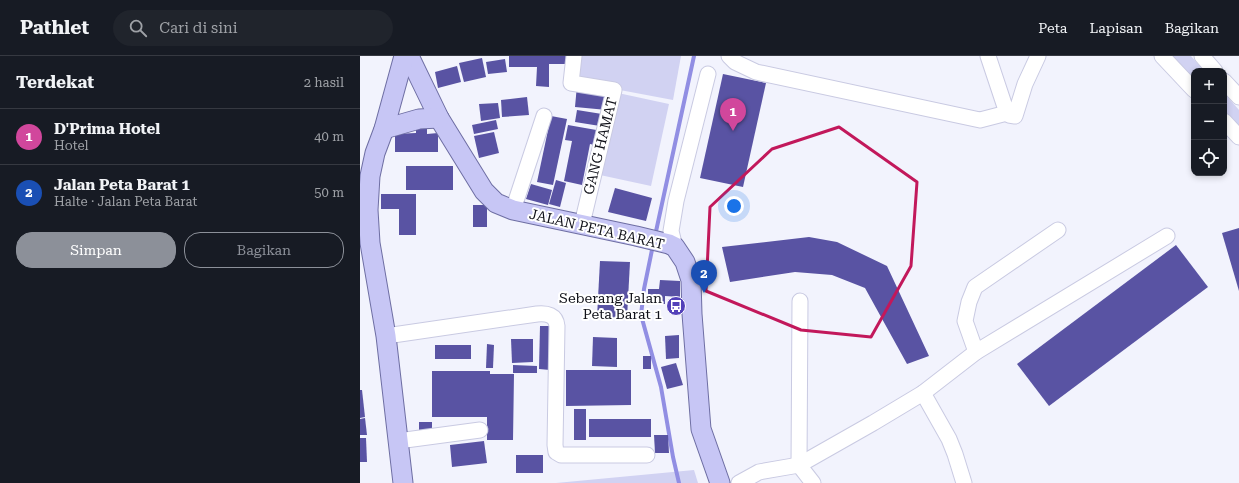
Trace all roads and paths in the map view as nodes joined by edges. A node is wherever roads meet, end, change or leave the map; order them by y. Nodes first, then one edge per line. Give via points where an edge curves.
1 (404, 56) edge
2 (409, 56) edge
3 (574, 56) edge
4 (729, 56) edge
5 (988, 56) edge
6 (1038, 56) edge
7 (1162, 56) edge
8 (1202, 56) edge
9 (1212, 68) edge
10 (708, 74) dead end
11 (1227, 84) edge
12 (1191, 87) edge
13 (1239, 97) edge
14 (1007, 113) junction
15 (544, 116) dead end
16 (439, 118) junction
17 (1227, 124) edge
18 (384, 129) junction
19 (1239, 137) edge
20 (513, 210) junction
21 (582, 224) junction
22 (1058, 230) dead end
23 (1167, 236) dead end
24 (672, 246) junction
25 (800, 301) dead end
26 (386, 336) junction
27 (976, 352) junction
28 (923, 393) junction
29 (480, 430) dead end
30 (398, 440) junction
31 (647, 455) dead end
32 (799, 465) junction
33 (403, 483) edge
34 (720, 483) edge
35 (739, 483) edge
36 (813, 483) edge
37 (964, 483) edge

1 - 18 main road
2 - 16 main road, JALAN PETA BARAT
3 - 21 street, GANG HAMAT via 571,83 614,90
4 - 14 street via 735,62 756,72 980,120
5 - 14 street
6 - 14 street via 1025,84 1015,116
7 - 12 street
8 - 9 street
10 - 24 street via 676,201 671,231
11 - 13 street
15 - 20 street
16 - 18 main road via 420,119
16 - 20 main road, JALAN PETA BARAT via 484,190 496,203
17 - 19 street
18 - 26 main road via 370,176 368,210 370,243
20 - 21 main road, JALAN PETA BARAT
21 - 24 main road, JALAN PETA BARAT
22 - 27 street via 975,286 968,302 965,321
23 - 27 street
24 - 34 main road, JALAN PETA BARAT via 685,262 691,280 701,429
25 - 32 street
26 - 30 main road
26 - 31 street via 537,314 552,316 557,326 556,452 561,455
27 - 28 street
28 - 32 street
28 - 37 street via 949,439
29 - 30 street
30 - 33 main road
32 - 35 street via 759,472
32 - 36 street

